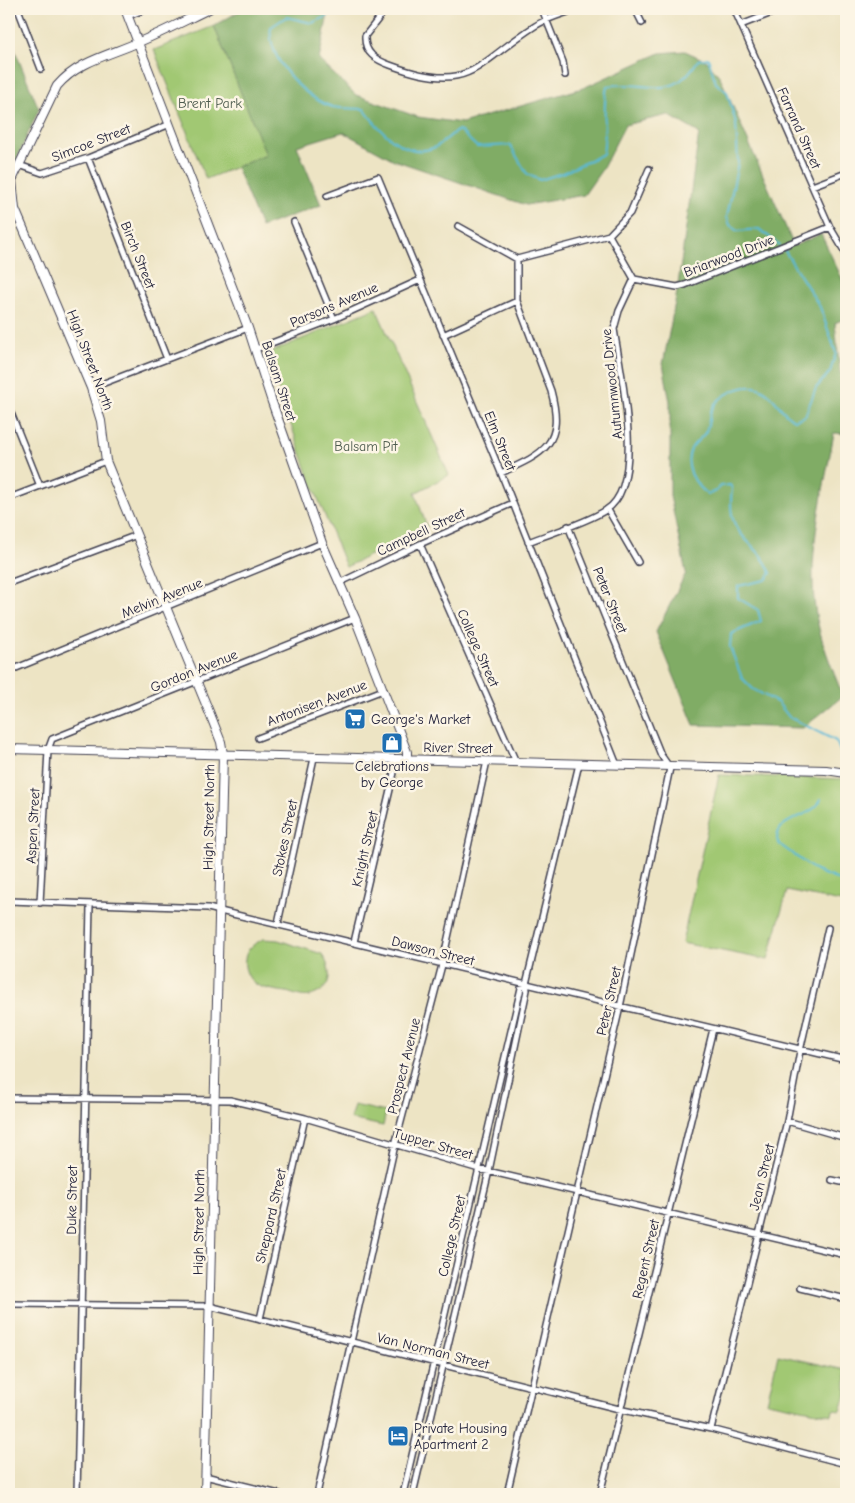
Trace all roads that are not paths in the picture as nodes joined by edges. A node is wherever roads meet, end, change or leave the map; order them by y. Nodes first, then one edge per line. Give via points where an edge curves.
1 (18, 9) edge
2 (147, 9) edge
3 (210, 9) edge
4 (386, 9) edge
5 (542, 9) edge
6 (577, 9) edge
7 (635, 9) edge
8 (734, 9) edge
9 (782, 9) edge
10 (126, 12) edge
11 (547, 20) junction
12 (642, 23) dead end
13 (741, 26) junction
14 (138, 43) junction
15 (40, 69) dead end
16 (565, 75) dead end
17 (170, 124) junction
18 (88, 158) junction
19 (19, 165) junction
20 (649, 169) dead end
21 (846, 172) edge
22 (10, 182) edge
23 (812, 186) junction
24 (327, 196) dead end
25 (12, 208) edge
26 (294, 222) dead end
27 (458, 226) dead end
28 (830, 227) junction
29 (609, 235) junction
30 (846, 254) edge
31 (517, 259) junction
32 (634, 279) junction
33 (420, 280) junction
34 (518, 301) junction
35 (334, 319) junction
36 (248, 328) junction
37 (443, 335) junction
38 (256, 349) junction
39 (167, 359) junction
40 (91, 388) junction
41 (9, 408) edge
42 (106, 461) junction
43 (501, 473) junction
44 (40, 486) junction
45 (9, 498) edge
46 (513, 503) junction
47 (608, 510) junction
48 (568, 526) junction
49 (137, 535) junction
50 (528, 542) junction
51 (322, 543) junction
52 (420, 544) junction
53 (638, 562) dead end
54 (9, 583) edge
55 (339, 583) junction
56 (166, 608) junction
57 (355, 618) junction
58 (9, 671) edge
59 (198, 682) junction
60 (383, 690) junction
61 (258, 738) dead end
62 (9, 749) edge
63 (48, 750) junction
64 (223, 754) junction
65 (314, 758) junction
66 (397, 760) junction
67 (407, 760) junction
68 (487, 761) junction
69 (516, 762) junction
70 (579, 764) junction
71 (617, 765) junction
72 (670, 768) junction
73 (846, 773) edge
74 (9, 901) edge
75 (40, 903) junction
76 (90, 906) junction
77 (220, 910) junction
78 (278, 923) junction
79 (828, 928) dead end
80 (354, 942) junction
81 (442, 965) junction
82 (526, 984) junction
83 (620, 1007) junction
84 (713, 1030) junction
85 (800, 1051) junction
86 (846, 1060) edge
87 (9, 1098) edge
88 (85, 1100) junction
89 (214, 1100) junction
90 (305, 1118) junction
91 (787, 1121) junction
92 (846, 1138) edge
93 (395, 1145) junction
94 (479, 1169) junction
95 (489, 1171) junction
96 (832, 1180) dead end
97 (846, 1183) edge
98 (576, 1190) junction
99 (669, 1212) junction
100 (466, 1228) junction
101 (474, 1230) junction
102 (759, 1236) junction
103 (846, 1255) edge
104 (800, 1288) dead end
105 (846, 1299) edge
106 (9, 1304) edge
107 (82, 1305) junction
108 (209, 1306) junction
109 (260, 1319) junction
110 (351, 1342) junction
111 (434, 1364) junction
112 (443, 1366) junction
113 (532, 1387) junction
114 (623, 1410) junction
115 (711, 1429) junction
116 (846, 1464) edge
117 (205, 1476) junction
118 (76, 1494) edge
119 (205, 1494) edge
120 (279, 1494) edge
121 (318, 1494) edge
122 (403, 1494) edge
123 (413, 1494) edge
124 (507, 1494) edge
125 (600, 1494) edge

1 - 15 street
2 - 10 street
3 - 14 main road
4 - 11 street via 365,36 368,50 381,62 424,77 443,78 473,71
5 - 11 street
6 - 11 street
7 - 12 street
8 - 13 street, Farrand Street
9 - 13 street
10 - 14 main road, Balsam Street
11 - 16 street
13 - 23 street, Farrand Street
14 - 17 main road, Balsam Street
14 - 19 main road via 66,75 57,86
17 - 18 street, Simcoe Street
17 - 36 main road, Balsam Street
18 - 19 street, Simcoe Street via 42,173
18 - 39 street, Birch Street
19 - 22 main road
20 - 29 street via 630,213
21 - 23 street
22 - 25 main road, High Street North
23 - 28 street, Farrand Street
24 - 33 street, Elm Street via 378,177
25 - 40 main road, High Street North
26 - 35 street
27 - 31 street
28 - 30 street, Farrand Street
28 - 32 street, Briarwood Drive via 685,285 677,287
29 - 31 street
29 - 32 street
31 - 34 street
32 - 47 street, Autumnwood Drive via 614,329 630,441 625,482
33 - 35 street, Parsons Avenue
33 - 37 street, Elm Street
34 - 37 street
34 - 43 street via 551,391 556,431 542,450
35 - 38 street, Parsons Avenue
36 - 38 main road, Balsam Street
36 - 39 street
37 - 43 street, Elm Street
38 - 51 main road, Balsam Street
39 - 40 street
40 - 42 main road, High Street North via 101,421
41 - 44 street
42 - 44 street
42 - 49 main road, High Street North
43 - 46 street, Elm Street
44 - 45 street
46 - 50 street, Elm Street
46 - 52 street, Campbell Street
47 - 48 street
47 - 53 street
48 - 50 street
48 - 72 street, Peter Street via 661,755
49 - 54 street
49 - 56 main road, High Street North
50 - 71 street, Elm Street
51 - 55 main road, Balsam Street
51 - 56 street, Melvin Avenue
52 - 55 street, Campbell Street
52 - 69 street, College Street
55 - 57 main road, Balsam Street
56 - 58 street, Melvin Avenue
56 - 59 main road, High Street North
57 - 59 street, Gordon Avenue
57 - 60 main road, Balsam Street
59 - 63 street, Gordon Avenue via 52,739
59 - 64 main road, High Street North
60 - 61 street, Antonisen Avenue
60 - 67 main road, Balsam Street via 407,752
62 - 63 main road, River Street
63 - 64 main road, River Street
63 - 75 street, Aspen Street
64 - 65 main road, River Street
64 - 77 main road, High Street North
65 - 66 main road, River Street
65 - 78 street, Stokes Street
66 - 67 main road, River Street
66 - 80 street, Knight Street
67 - 68 main road, River Street
68 - 69 main road, River Street
68 - 81 street, Prospect Avenue
69 - 70 main road, River Street
70 - 71 main road, River Street
70 - 82 street, College Street
71 - 72 main road, River Street
72 - 73 main road, River Street
72 - 83 street, Peter Street
74 - 75 street, Dawson Street
75 - 76 street, Dawson Street
76 - 77 street, Dawson Street
76 - 88 street, Duke Street
77 - 78 street, Dawson Street
77 - 89 main road, High Street North
78 - 80 street, Dawson Street
79 - 85 street, Jean Street
80 - 81 street, Dawson Street
81 - 82 street, Dawson Street
81 - 93 street, Prospect Avenue
82 - 83 street, Dawson Street
82 - 94 street, College Street via 521,988
82 - 95 street, College Street
83 - 84 street, Dawson Street
83 - 98 street, Peter Street
84 - 85 street, Dawson Street
84 - 99 street, Regent Street
85 - 86 street, Dawson Street
85 - 91 street, Jean Street
87 - 88 street, Tupper Street
88 - 89 street, Tupper Street
88 - 107 street, Duke Street
89 - 90 street, Tupper Street via 230,1100
89 - 108 main road, High Street North
90 - 93 street, Tupper Street
90 - 109 street, Sheppard Street
91 - 92 street
91 - 102 street, Jean Street
93 - 94 street, Tupper Street
93 - 110 street, Prospect Avenue
94 - 95 street, Tupper Street
94 - 100 street, College Street
95 - 98 street, Tupper Street
95 - 101 street, College Street
96 - 97 street
98 - 99 street, Tupper Street
98 - 113 street, Peter Street
99 - 102 street, Tupper Street
99 - 114 street, Regent Street
100 - 101 street
100 - 111 street, College Street
101 - 112 street, College Street
102 - 103 street, Tupper Street
102 - 115 street, Jean Street
104 - 105 street
106 - 107 street, Van Norman Street
107 - 108 street, Van Norman Street
107 - 118 street, Duke Street
108 - 109 street, Van Norman Street
108 - 117 main road, High Street North
109 - 110 street, Van Norman Street
110 - 111 street, Van Norman Street
110 - 121 street, Prospect Avenue
111 - 112 street, Van Norman Street
111 - 122 street, College Street
112 - 113 street, Van Norman Street
112 - 123 street, College Street
113 - 114 street, Van Norman Street
113 - 124 street, Peter Street
114 - 115 street, Van Norman Street
114 - 125 street, Regent Street
115 - 116 street, Van Norman Street
117 - 119 main road, High Street North
117 - 120 street

